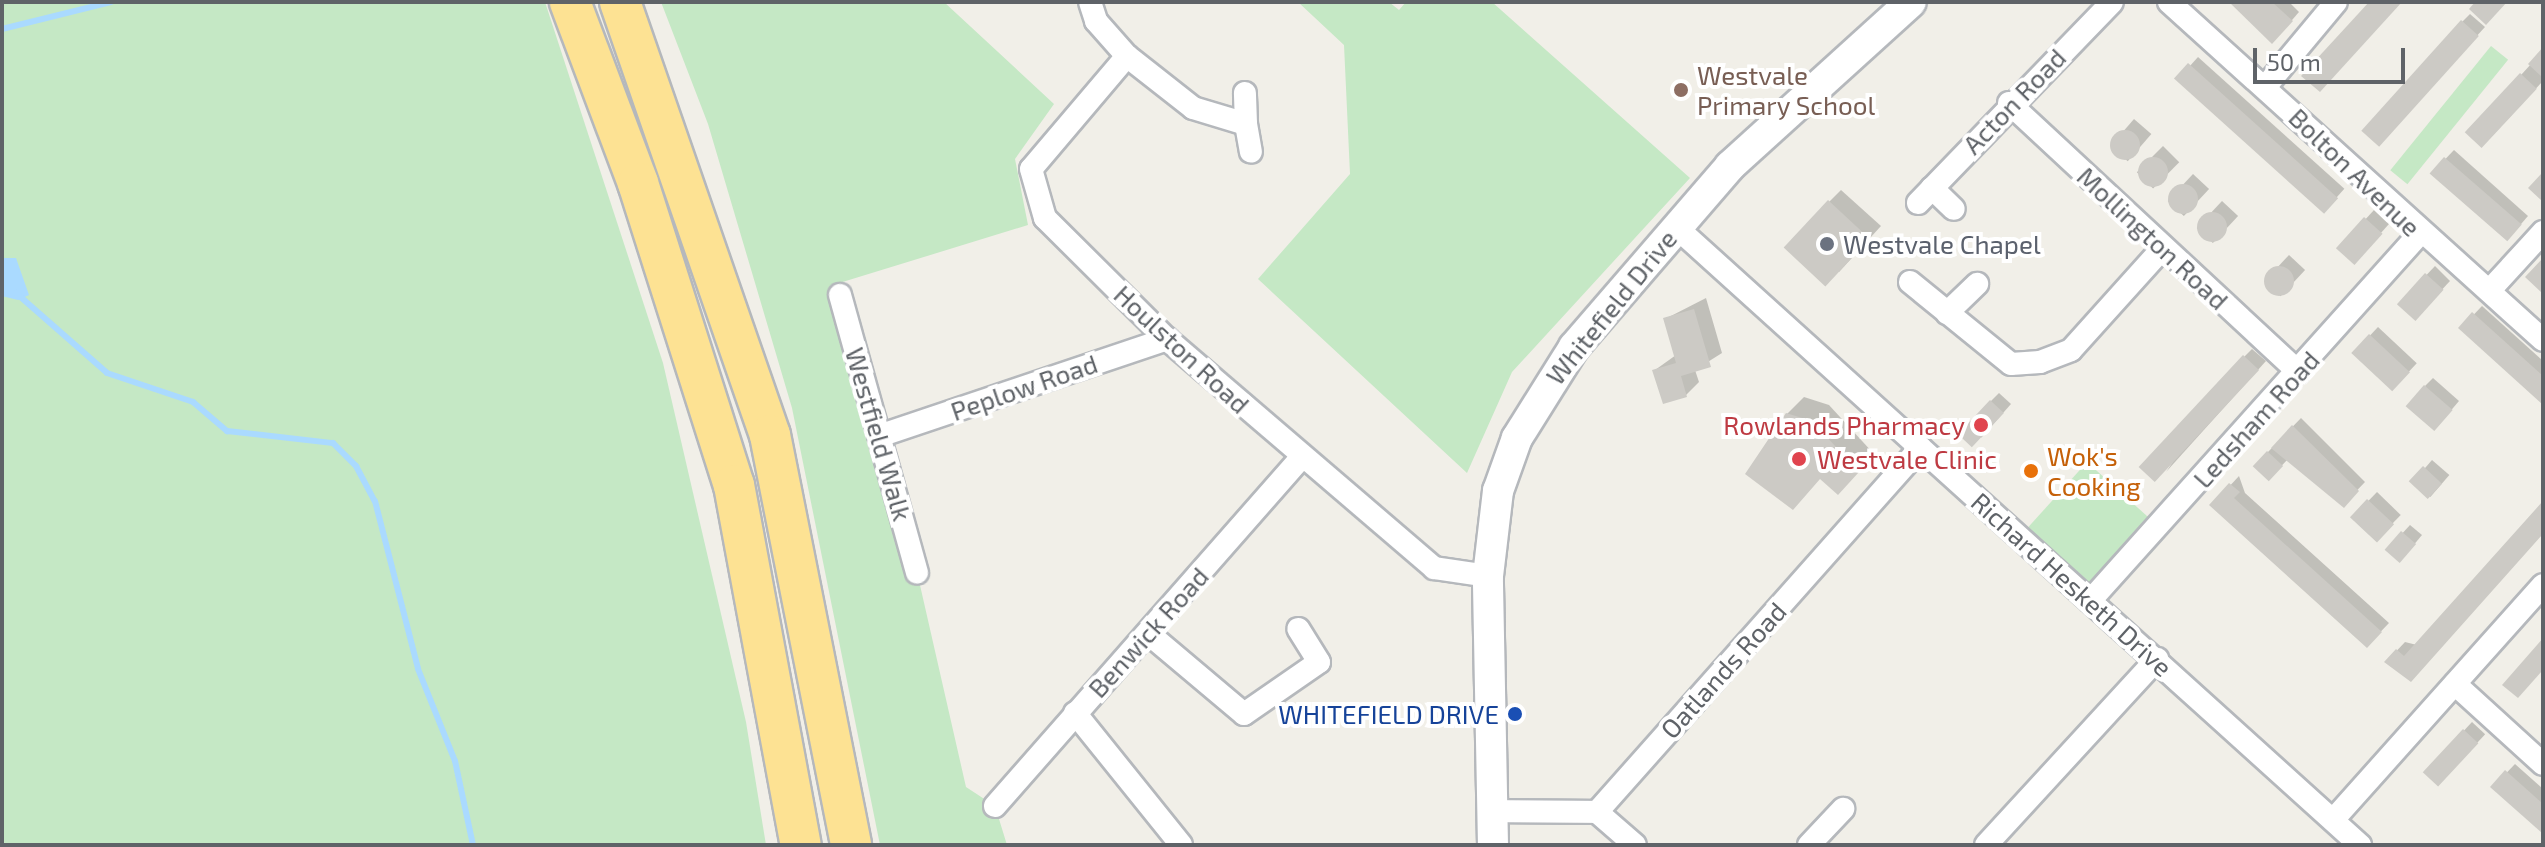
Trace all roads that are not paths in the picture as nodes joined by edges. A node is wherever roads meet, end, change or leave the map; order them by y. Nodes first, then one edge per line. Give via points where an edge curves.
1 (570, 2) edge
2 (620, 2) edge
3 (1090, 2) edge
4 (1911, 2) edge
5 (2112, 2) edge
6 (2169, 2) edge
7 (2336, 2) edge
8 (1127, 56) junction
9 (2266, 86) junction
10 (1245, 93) dead end
11 (2009, 103) junction
12 (1246, 124) junction
13 (1251, 152) dead end
14 (1954, 209) dead end
15 (1676, 227) junction
16 (2543, 232) edge
17 (2419, 234) junction
18 (2163, 248) junction
19 (1910, 282) dead end
20 (1977, 284) dead end
21 (2489, 291) junction
22 (840, 295) dead end
23 (1947, 313) junction
24 (1167, 339) junction
25 (2543, 340) edge
26 (2298, 372) junction
27 (882, 435) junction
28 (1920, 448) junction
29 (1301, 458) junction
30 (917, 572) dead end
31 (1488, 576) junction
32 (2543, 585) edge
33 (2090, 601) junction
34 (1298, 629) dead end
35 (1149, 634) junction
36 (2157, 659) junction
37 (2455, 684) junction
38 (1075, 713) junction
39 (2543, 764) edge
40 (995, 806) dead end
41 (1843, 809) dead end
42 (1490, 811) junction
43 (1597, 812) junction
44 (2333, 820) junction
45 (801, 845) edge
46 (851, 845) edge
47 (1181, 845) edge
48 (1493, 845) edge
49 (1635, 845) edge
50 (1809, 845) edge
51 (1986, 845) edge
52 (2360, 845) edge

1 - 45 highway via 638,183 734,485
2 - 46 highway via 770,435
3 - 8 street via 1096,21
4 - 15 main road, Whitefield Drive via 1768,128
5 - 11 street, Acton Road
6 - 9 street, Bolton Avenue
7 - 9 street
8 - 12 street via 1193,108
8 - 24 street, Houlston Road via 1031,169 1045,218
9 - 17 street, Bolton Avenue
10 - 12 street
11 - 14 street, Acton Road via 1925,196
11 - 18 street, Mollington Road
12 - 13 street
15 - 28 street, Richard Hesketh Drive
15 - 31 main road, Whitefield Drive via 1574,347 1517,438 1498,491
16 - 21 street
17 - 21 street, Bolton Avenue
17 - 26 street, Ledsham Road
18 - 23 street via 2071,350 2040,362 2011,364
18 - 26 street, Mollington Road
19 - 23 street
20 - 23 street
21 - 25 street, Bolton Avenue
22 - 27 street, Westfield Walk
24 - 27 street, Peplow Road
24 - 29 street, Houlston Road
26 - 33 street, Ledsham Road
27 - 30 street, Westfield Walk
28 - 33 street, Richard Hesketh Drive
28 - 43 street, Oatlands Road
29 - 31 street, Houlston Road via 1434,568
29 - 35 street, Benwick Road
31 - 42 main road, Whitefield Drive
32 - 37 street
33 - 36 street, Richard Hesketh Drive
34 - 35 street via 1319,662 1244,714
35 - 38 street, Benwick Road
36 - 44 street, Richard Hesketh Drive
36 - 51 street
37 - 39 street
37 - 44 street
38 - 40 street, Benwick Road
38 - 47 street
41 - 50 street
42 - 43 street
42 - 48 main road, Whitefield Drive
43 - 49 street
44 - 52 street, Richard Hesketh Drive

